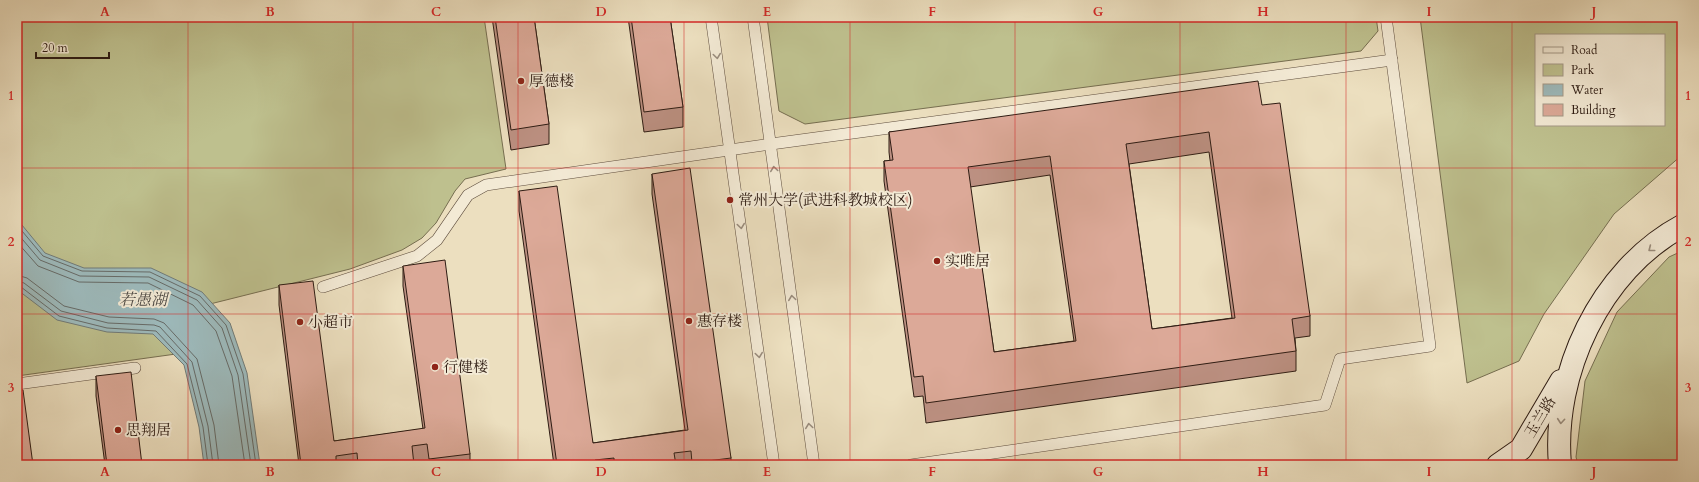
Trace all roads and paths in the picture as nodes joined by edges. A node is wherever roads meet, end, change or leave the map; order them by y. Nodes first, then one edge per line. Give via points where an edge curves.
1 (711, 17) edge
2 (753, 17) edge
3 (1386, 17) edge
4 (1392, 60) junction
5 (771, 144) junction
6 (730, 150) junction
7 (1682, 226) edge
8 (323, 287) dead end
9 (1573, 361) junction
10 (135, 368) dead end
11 (17, 384) edge
12 (774, 465) edge
13 (814, 465) edge
14 (911, 465) edge
15 (1498, 465) edge
16 (1560, 465) edge

1 -> 6 lane
2 - 5 lane
3 - 4 lane
4 - 5 lane
4 - 14 lane via 1430,346 1340,359 1325,405
5 - 6 lane
13 -> 5 lane
6 - 8 lane via 486,185 468,195 437,240 417,256
6 -> 12 lane
7 -> 9 street via 1642,256 1613,286 1590,322
9 - 15 street, 玉兰路 via 1521,449
9 -> 16 street via 1562,403 1558,445
10 - 11 lane

